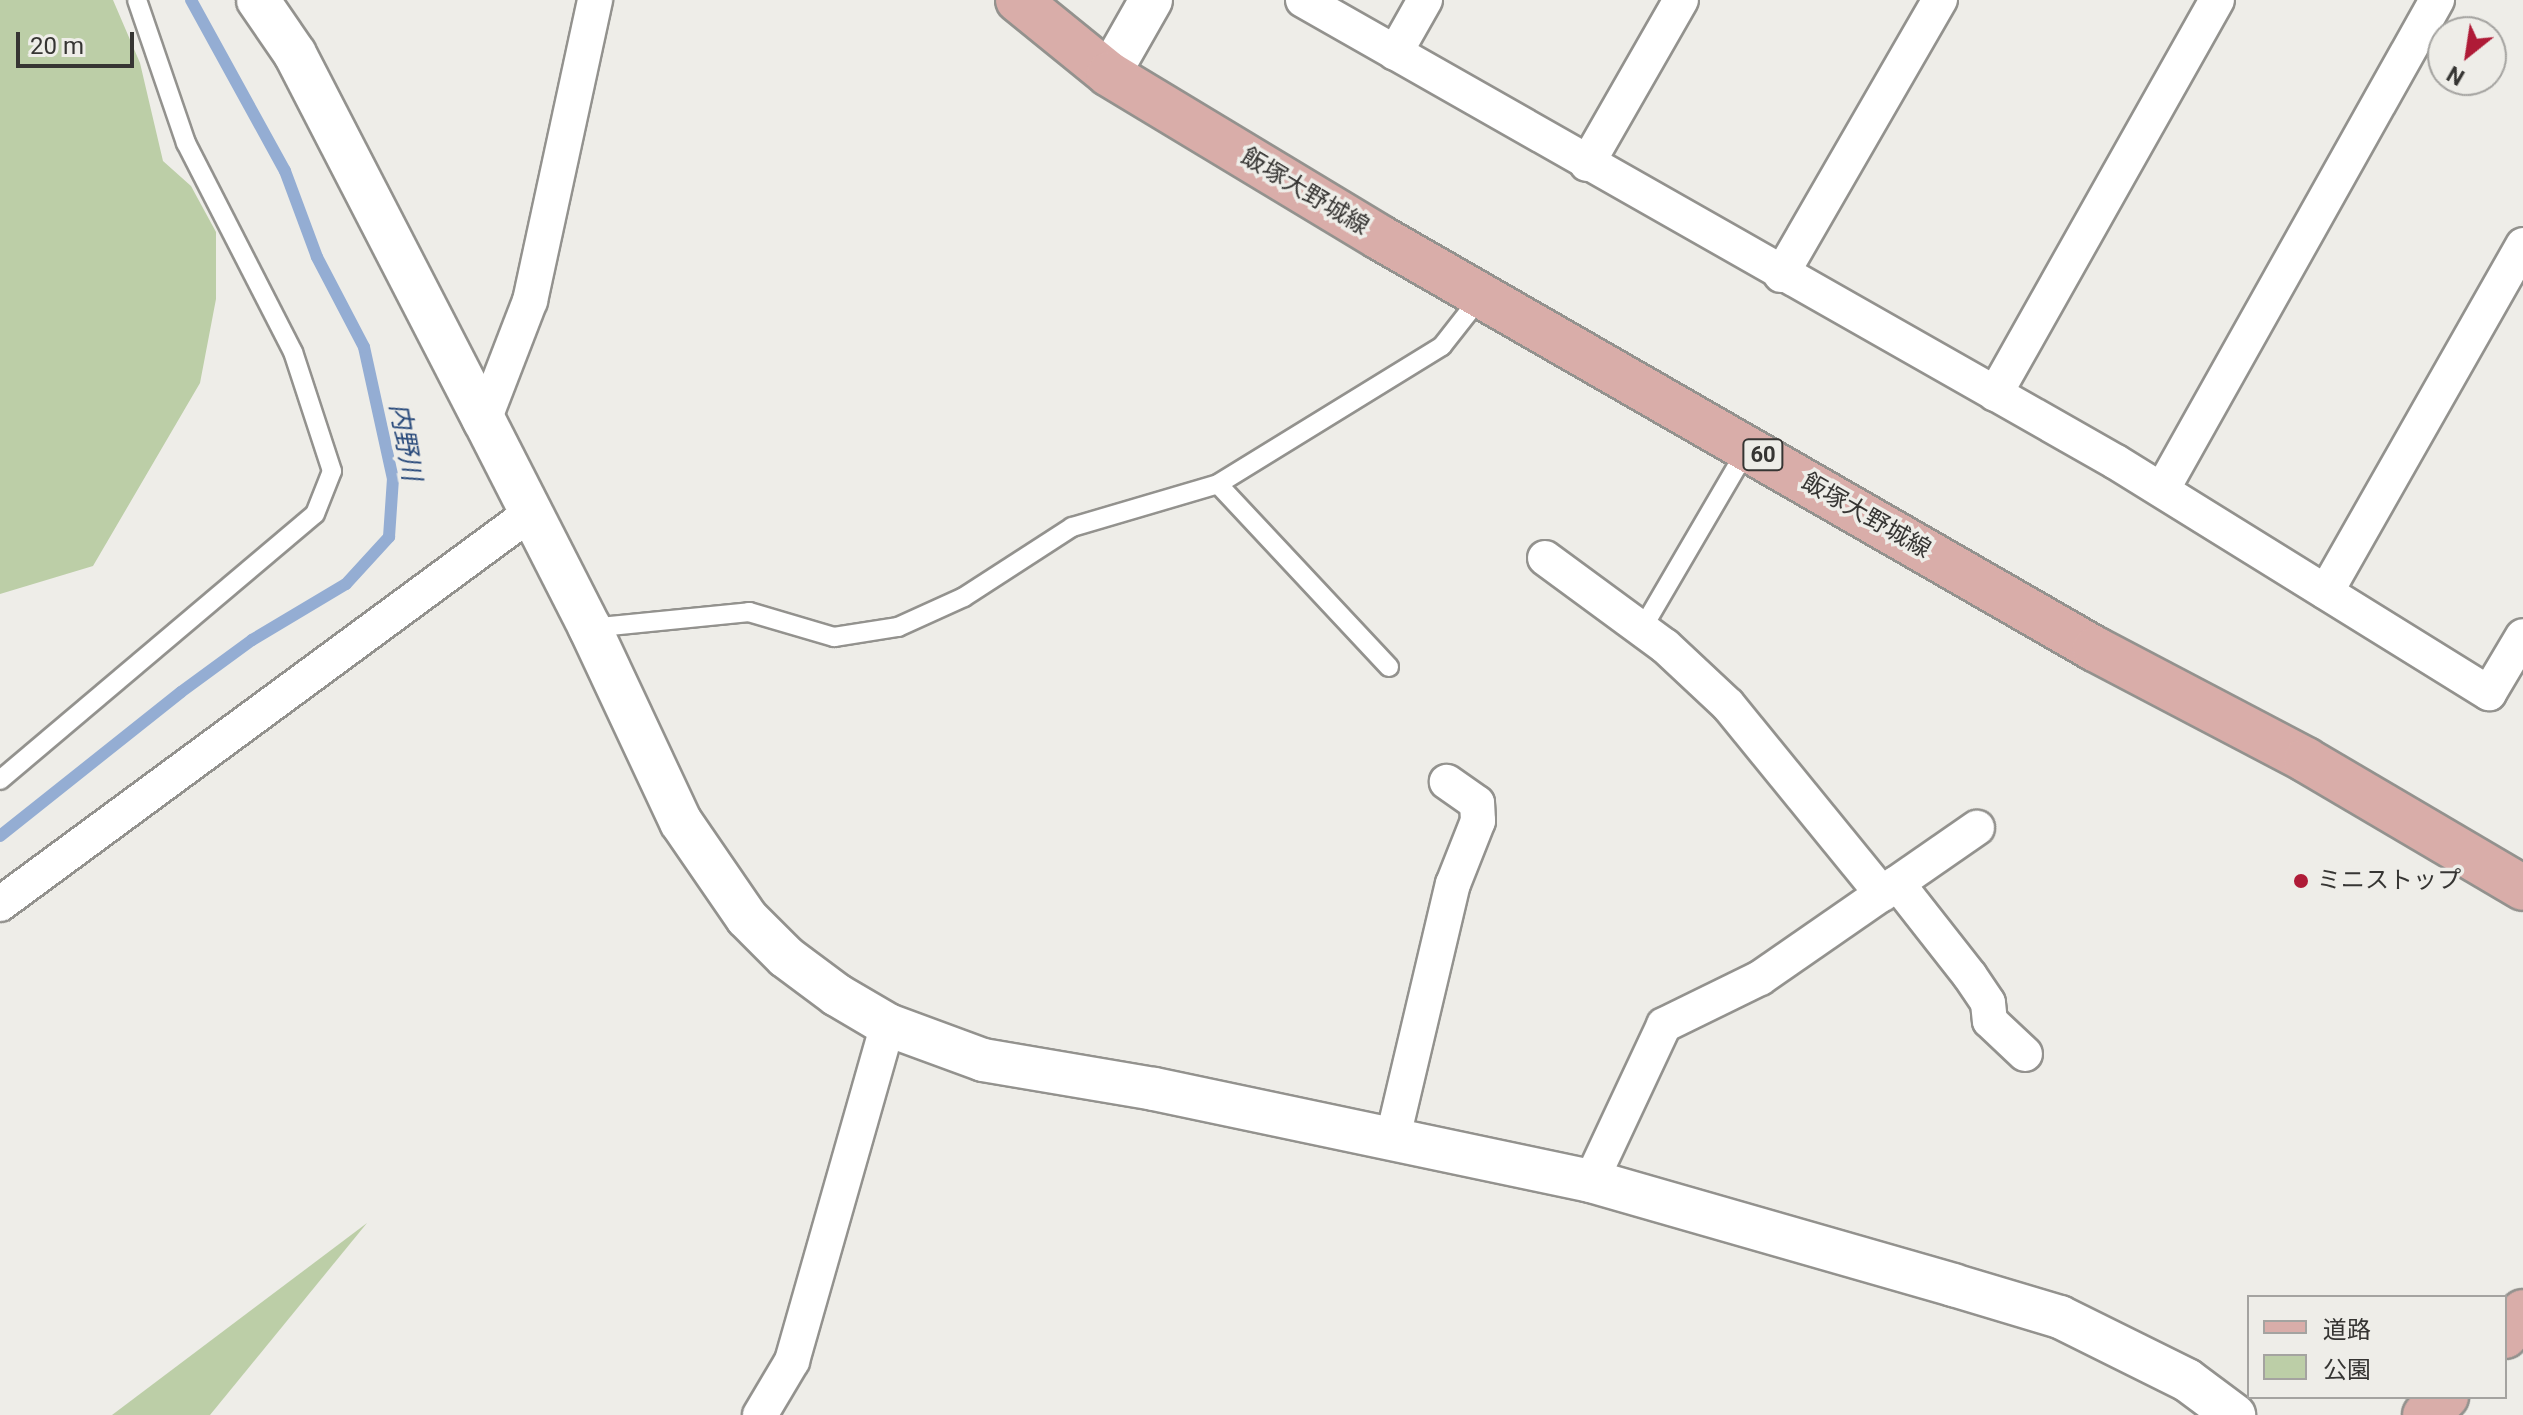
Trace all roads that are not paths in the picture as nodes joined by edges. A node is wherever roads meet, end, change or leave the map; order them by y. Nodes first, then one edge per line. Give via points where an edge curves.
1 (137, 0) edge
2 (258, 0) edge
3 (595, 0) edge
4 (1018, 0) edge
5 (1151, 0) edge
6 (1303, 0) edge
7 (1425, 0) edge
8 (1681, 0) edge
9 (1940, 0) edge
10 (2217, 0) edge
11 (2437, 0) edge
12 (1395, 53) junction
13 (1109, 74) junction
14 (1587, 164) junction
15 (2523, 245) edge
16 (1781, 275) junction
17 (1482, 295) junction
18 (1995, 394) junction
19 (484, 420) junction
20 (1749, 447) junction
21 (1218, 484) junction
22 (2162, 490) junction
23 (528, 515) junction
24 (1545, 558) dead end
25 (2326, 592) junction
26 (590, 628) junction
27 (1642, 629) junction
28 (2523, 636) edge
29 (1389, 667) dead end
30 (0, 780) edge
31 (1447, 782) dead end
32 (1977, 828) dead end
33 (2523, 888) edge
34 (1890, 889) junction
35 (0, 904) edge
36 (888, 1025) junction
37 (2025, 1054) dead end
38 (1393, 1137) junction
39 (1591, 1181) junction
40 (2523, 1312) edge
41 (2507, 1333) edge
42 (2444, 1399) edge
43 (760, 1415) edge
44 (2234, 1415) edge
45 (2425, 1415) edge

1 - 30 lane via 186,143 293,352 332,471 315,514
2 - 19 street via 295,54
3 - 19 street via 530,301
4 - 13 main road, 飯塚大野城線 / 60
5 - 13 street
6 - 12 street
7 - 12 street
8 - 14 street
9 - 16 street
10 - 18 street
11 - 22 street
12 - 14 street
13 - 17 main road, 飯塚大野城線 / 60
14 - 16 street
15 - 25 street
16 - 18 street
17 - 20 main road, 飯塚大野城線 / 60
17 - 21 lane via 1442,346
18 - 22 street
19 - 23 street
20 - 27 lane
20 - 33 main road, 飯塚大野城線 / 60 via 2095,649 2306,760
21 - 26 lane via 1072,527 964,597 898,627 834,637 749,612
21 - 29 lane
22 - 25 street
23 - 26 street
23 - 35 street
24 - 27 street
25 - 28 street via 2489,693
26 - 36 street via 681,822 714,876 786,957
27 - 34 street via 1728,705
31 - 38 street via 1477,803 1478,821 1453,884
32 - 34 street
34 - 37 street via 1970,976 1988,1003 1990,1021
34 - 39 street via 1760,978 1664,1025
36 - 38 street via 983,1060
36 - 43 street via 792,1361
38 - 39 street
39 - 44 street via 2060,1317 2187,1380
40 - 41 main road
42 - 45 main road

